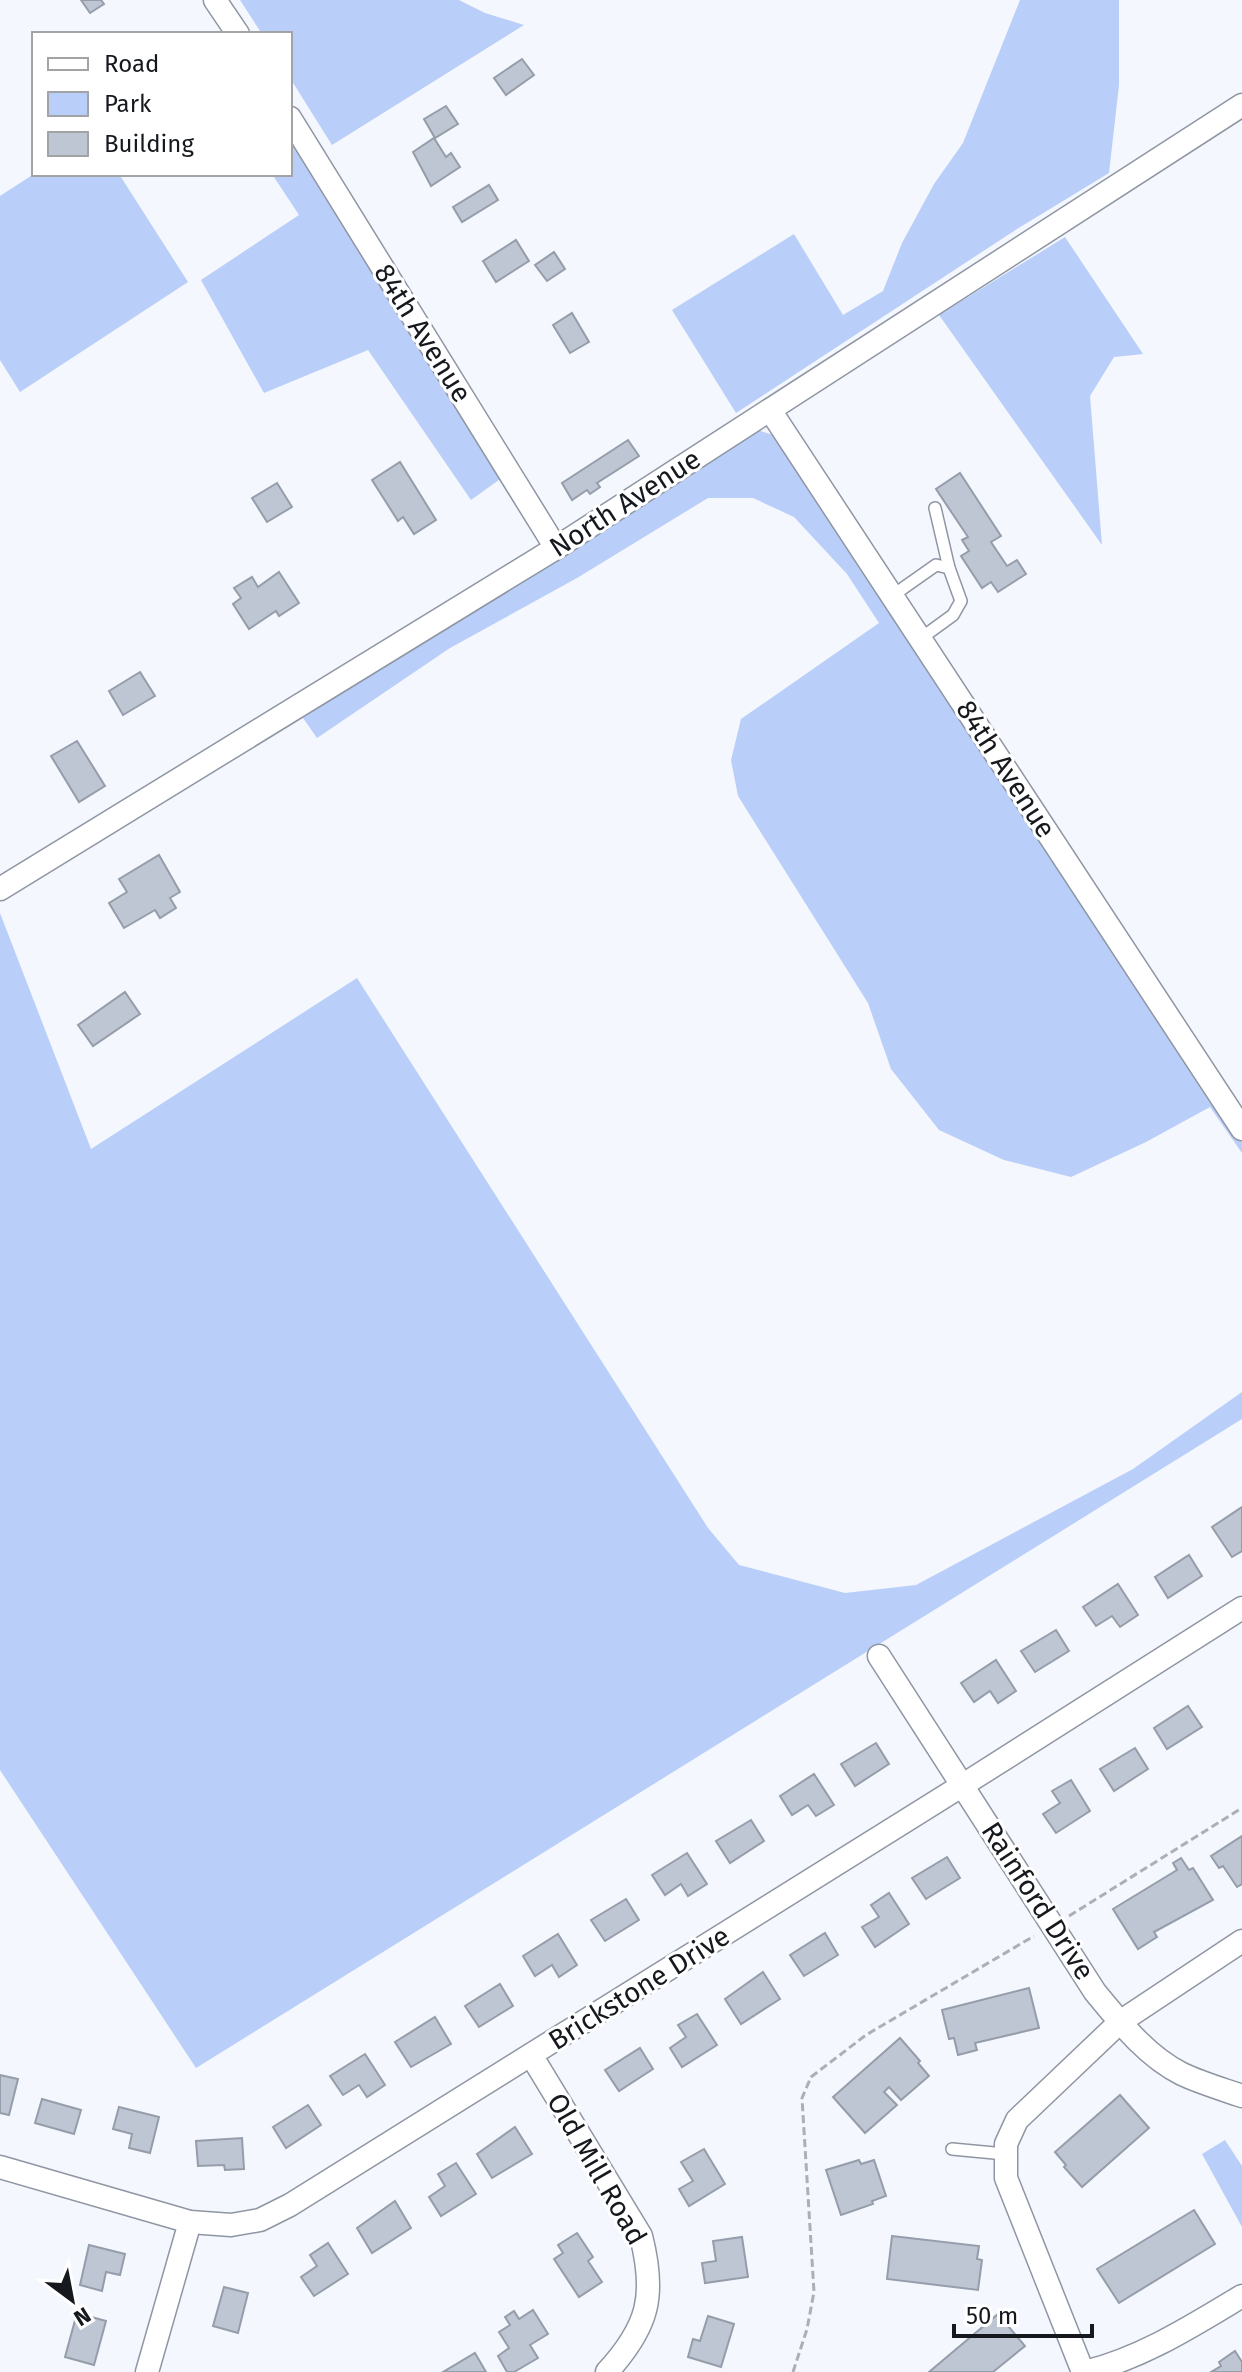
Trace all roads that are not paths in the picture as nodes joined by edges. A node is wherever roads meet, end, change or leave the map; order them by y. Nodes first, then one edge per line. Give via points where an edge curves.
1 (215, 0) edge
2 (237, 32) edge
3 (1242, 105) edge
4 (292, 121) edge
5 (770, 410) junction
6 (935, 508) dead end
7 (556, 548) junction
8 (949, 568) junction
9 (892, 596) junction
10 (920, 639) junction
11 (0, 889) edge
12 (1242, 1129) edge
13 (1242, 1608) edge
14 (879, 1656) dead end
15 (963, 1785) junction
16 (1242, 1941) edge
17 (1120, 2022) junction
18 (531, 2055) junction
19 (1242, 2096) edge
20 (952, 2149) dead end
21 (1005, 2154) junction
22 (0, 2167) edge
23 (190, 2222) junction
24 (1242, 2296) edge
25 (147, 2372) edge
26 (607, 2372) edge
27 (1084, 2372) edge

1 - 2 street
3 - 5 street, North Avenue
4 - 7 street, 84th Avenue
5 - 7 street, North Avenue
5 - 9 street, 84th Avenue
6 - 8 lane
7 - 11 street, North Avenue
8 - 9 lane via 936,565
8 - 10 lane via 961,601 953,615
9 - 10 street, 84th Avenue
10 - 12 street, 84th Avenue
13 - 15 street, Brickstone Drive
14 - 15 street, Rainford Drive
15 - 17 street, Rainford Drive via 1095,1992
15 - 18 street, Brickstone Drive
16 - 17 street
17 - 19 street, Rainford Drive via 1181,2074
17 - 21 street via 1017,2120
18 - 23 street, Brickstone Drive via 260,2220 231,2225
18 - 26 street, Old Mill Road via 641,2236 649,2268 647,2308
20 - 21 lane
21 - 27 street via 1006,2178
22 - 23 street, Brickstone Drive
23 - 25 street
24 - 27 street via 1114,2365

